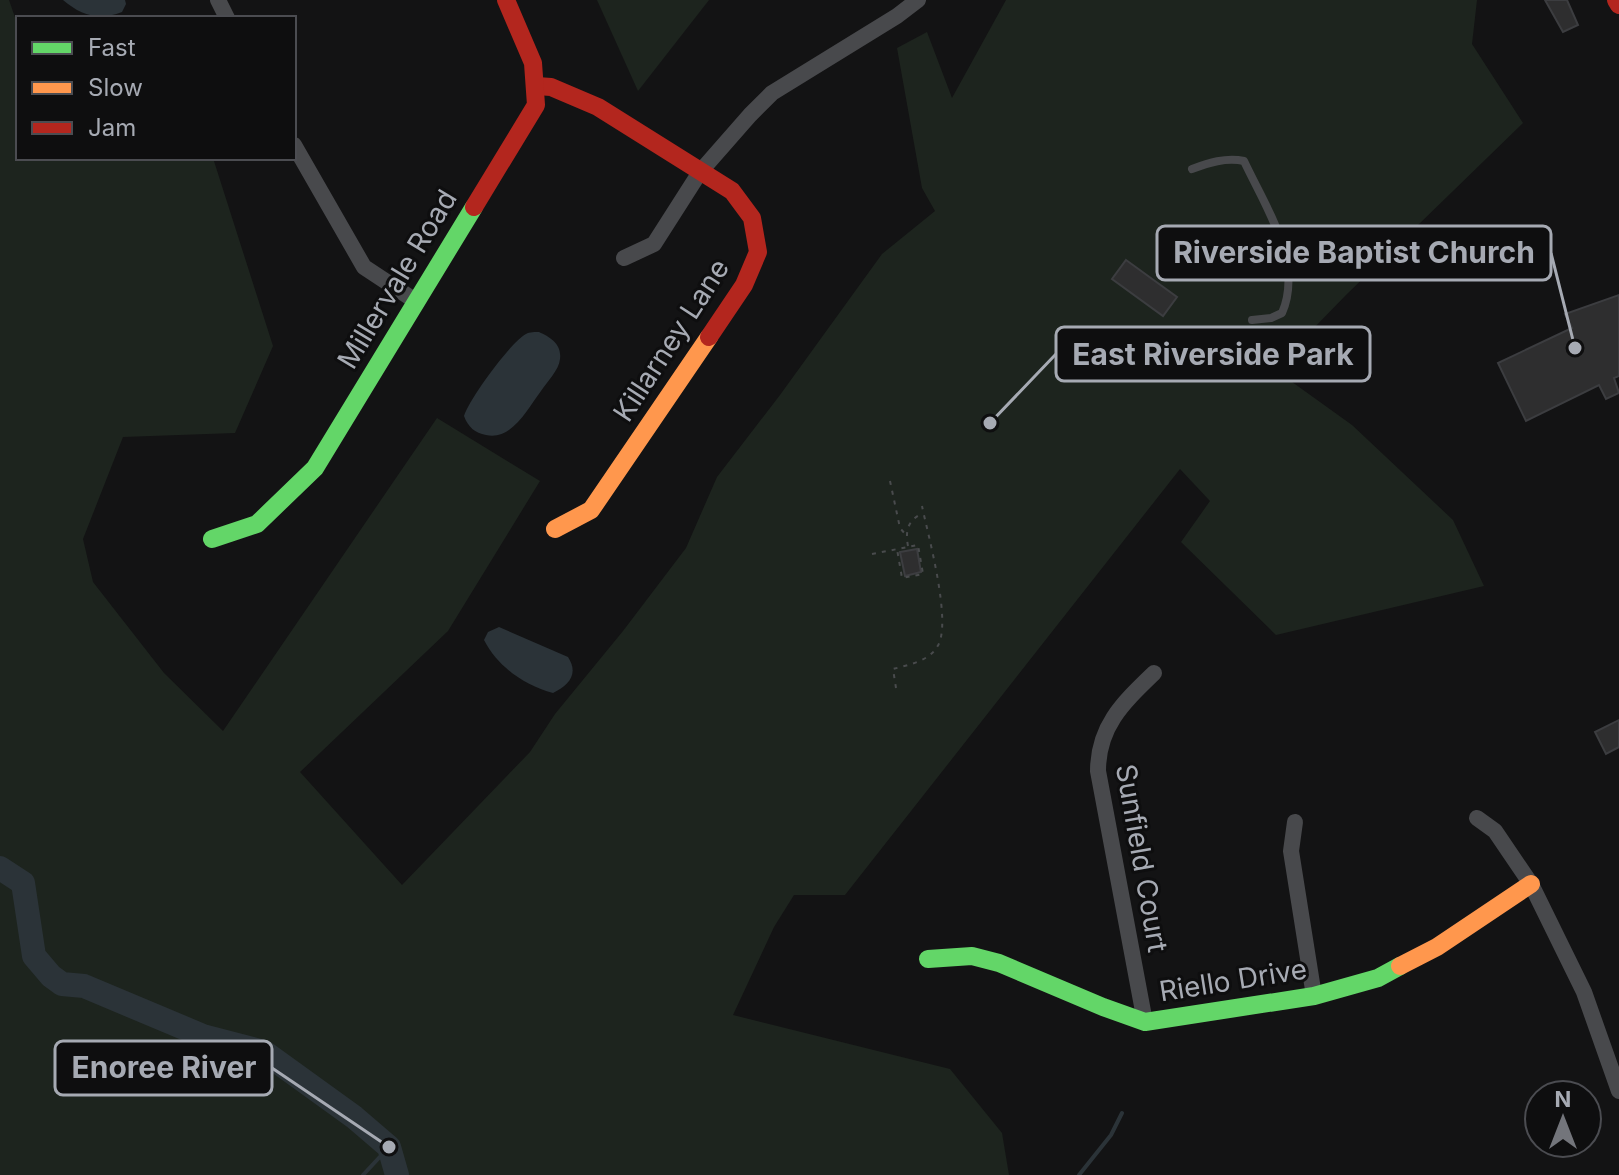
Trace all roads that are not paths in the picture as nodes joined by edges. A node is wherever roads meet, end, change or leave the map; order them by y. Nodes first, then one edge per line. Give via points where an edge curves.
1 (506, 0) edge
2 (918, 0) edge
3 (537, 86) junction
4 (296, 148) edge
5 (1192, 169) dead end
6 (700, 172) junction
7 (624, 258) dead end
8 (417, 302) junction
9 (1252, 320) dead end
10 (555, 529) dead end
11 (212, 539) dead end
12 (1154, 673) dead end
13 (1477, 818) dead end
14 (1295, 822) dead end
15 (1531, 884) junction
16 (928, 959) dead end
17 (1314, 996) junction
18 (1145, 1022) junction
19 (1619, 1091) edge

1 - 3 street, Millervale Road via 532,54
2 - 6 street via 772,93
3 - 6 street, Killarney Lane via 598,107
3 - 8 street, Millervale Road via 536,105
4 - 8 street via 364,267
5 - 9 lane via 1210,162 1244,161 1280,238 1290,286 1286,303 1282,313
6 - 7 street via 654,244
6 - 10 street, Killarney Lane via 732,191 752,218 758,252 752,271 591,510
8 - 11 street, Millervale Road via 315,468 257,524
12 - 18 street, Sunfield Court via 1117,712 1098,754
13 - 15 street via 1495,831
14 - 17 street via 1291,851
15 - 17 street, Riello Drive via 1437,947 1378,978
15 - 19 street via 1584,992
16 - 18 street, Riello Drive via 975,956
17 - 18 street, Riello Drive

